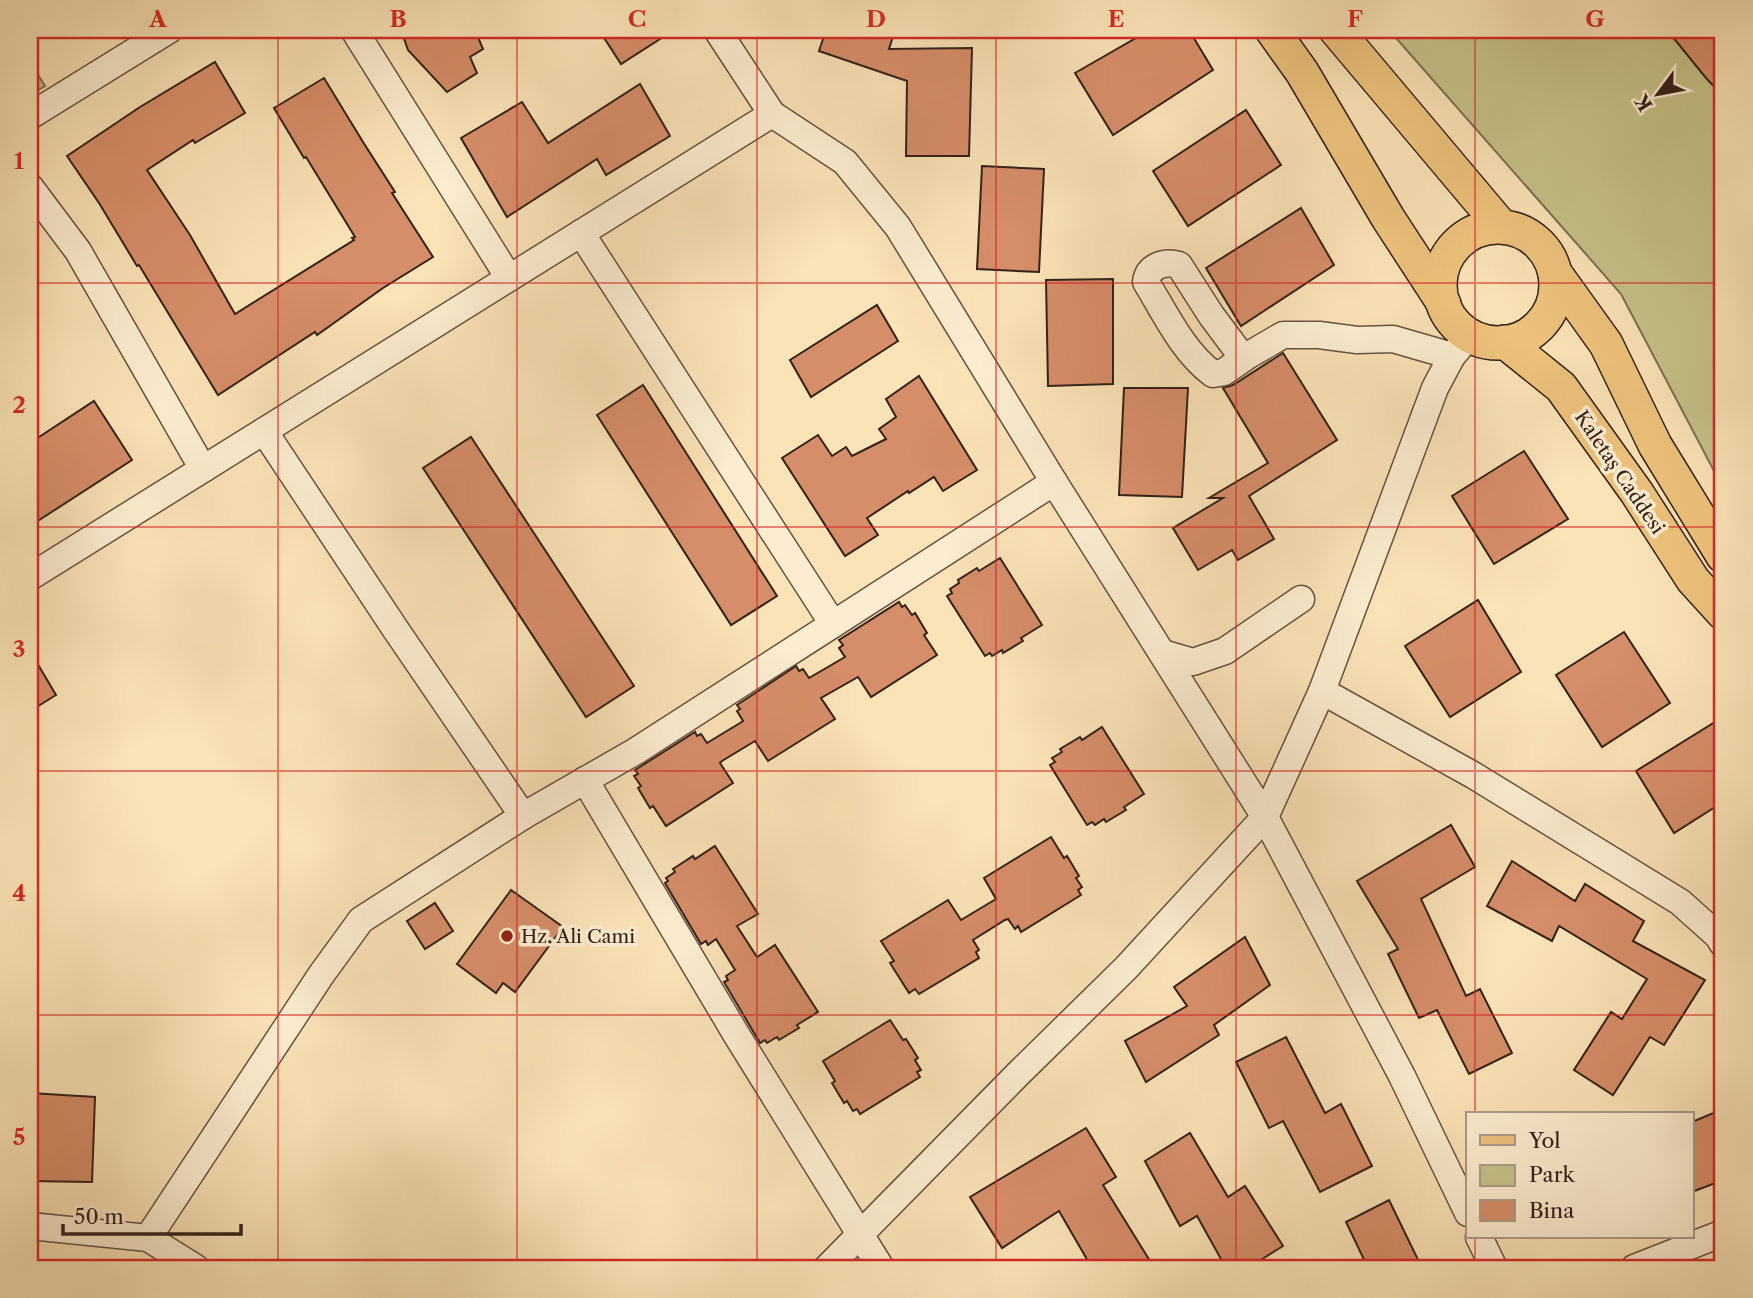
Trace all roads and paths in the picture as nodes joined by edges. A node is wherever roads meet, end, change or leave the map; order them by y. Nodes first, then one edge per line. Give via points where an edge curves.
1 (169, 30) edge
2 (354, 30) edge
3 (717, 30) edge
4 (1272, 30) edge
5 (1336, 30) edge
6 (772, 114) junction
7 (30, 116) edge
8 (30, 187) edge
9 (1502, 226) junction
10 (581, 233) junction
11 (1555, 273) junction
12 (509, 278) junction
13 (1444, 304) junction
14 (1505, 342) junction
15 (1461, 346) junction
16 (1243, 358) dead end
17 (264, 431) junction
18 (203, 469) junction
19 (1054, 482) junction
20 (1723, 556) edge
21 (30, 577) edge
22 (1301, 599) dead end
23 (1723, 613) edge
24 (833, 624) junction
25 (1161, 653) junction
26 (1322, 691) junction
27 (585, 780) junction
28 (523, 816) junction
29 (1265, 817) junction
30 (1723, 944) edge
31 (1466, 1209) edge
32 (30, 1226) edge
33 (1723, 1233) edge
34 (859, 1235) junction
35 (148, 1238) junction
36 (1479, 1238) edge
37 (196, 1268) edge
38 (827, 1268) edge
39 (881, 1268) edge
40 (1494, 1268) edge
41 (1634, 1268) edge

1 - 7 street
2 - 12 street
3 - 6 street
4 - 13 main road
5 - 9 main road
6 - 10 street
6 - 19 street via 845,163 898,227
8 - 18 street via 78,251
9 - 11 main road via 1520,230 1536,241
9 - 13 main road via 1465,236 1452,250 1440,285
10 - 12 street
10 - 24 street
11 - 14 main road via 1550,311 1531,332
11 - 20 main road via 1606,344 1655,445
12 - 17 street
13 - 15 main road via 1462,330
14 - 15 main road
14 - 23 main road, Kaletaş Caddesi via 1561,387 1693,580
15 - 16 street via 1393,338 1283,335
15 - 26 street via 1434,388
17 - 18 street
17 - 28 street
18 - 21 street
19 - 24 street
19 - 25 street
22 - 25 street via 1225,651 1193,662
24 - 27 street
25 - 29 street
26 - 29 street
26 - 30 street via 1473,775 1681,902
27 - 28 street
27 - 34 street
28 - 35 street via 362,920
29 - 31 street via 1402,1076
29 - 34 street via 1126,968
32 - 35 street
33 - 41 street
34 - 38 street
34 - 39 street
35 - 37 street
36 - 40 street

